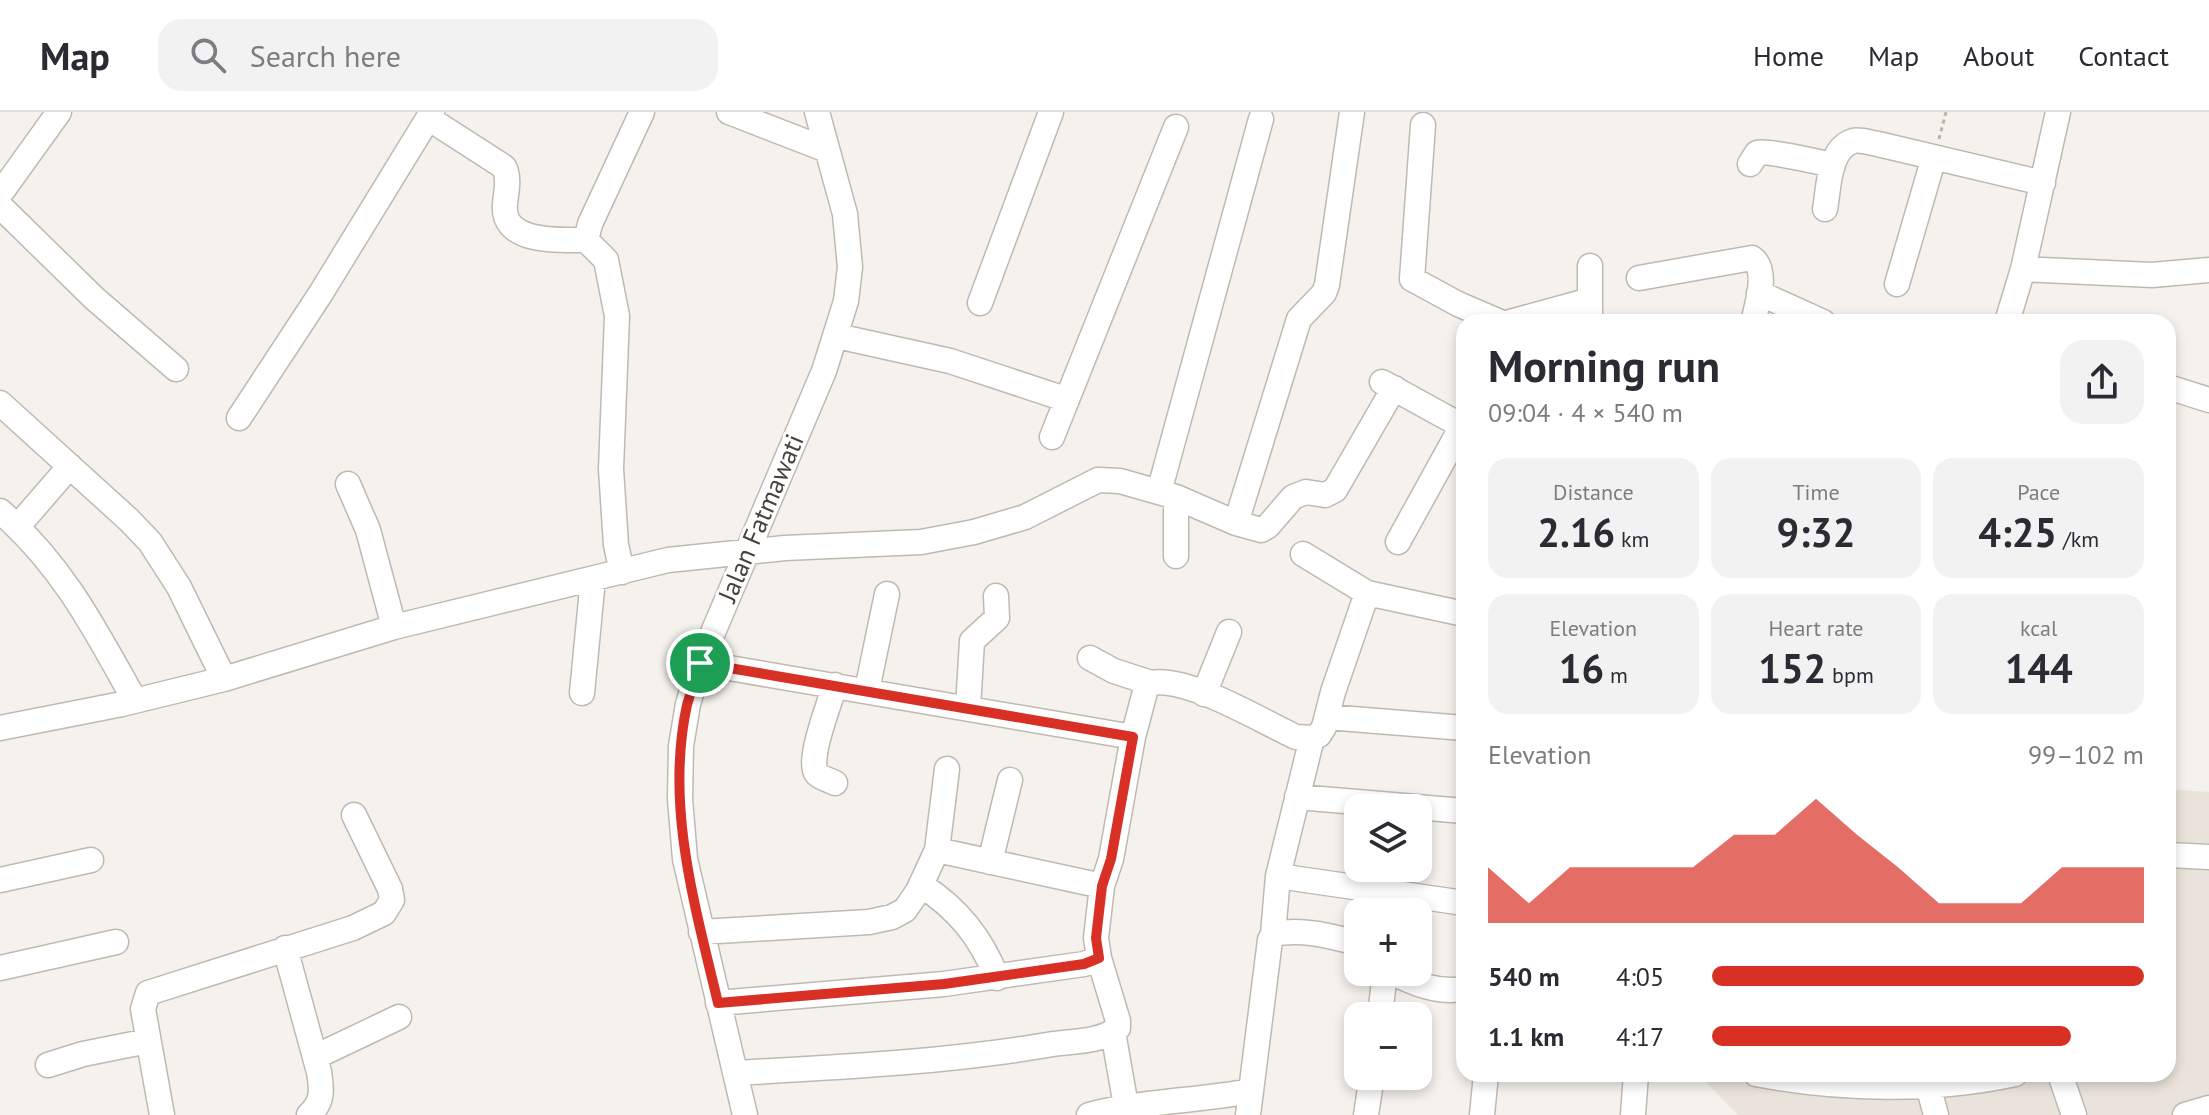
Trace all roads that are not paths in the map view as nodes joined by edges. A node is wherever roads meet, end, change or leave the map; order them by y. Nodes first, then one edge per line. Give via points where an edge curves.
1 (59, 112) edge
2 (642, 112) edge
3 (729, 112) edge
4 (817, 112) edge
5 (1051, 112) edge
6 (1352, 112) edge
7 (2058, 112) edge
8 (430, 115) edge
9 (1261, 119) dead end
10 (1423, 125) dead end
11 (1176, 127) dead end
12 (827, 150) junction
13 (1934, 157) junction
14 (1750, 164) dead end
15 (1833, 165) junction
16 (2043, 183) junction
17 (0, 194) edge
18 (0, 206) edge
19 (1825, 209) dead end
20 (586, 240) junction
21 (1590, 266) dead end
22 (2023, 269) junction
23 (2209, 270) edge
24 (1639, 278) dead end
25 (1897, 284) dead end
26 (1759, 293) junction
27 (980, 303) dead end
28 (1590, 311) edge
29 (1481, 314) edge
30 (1568, 314) edge
31 (1755, 314) edge
32 (1805, 314) edge
33 (2009, 314) edge
34 (837, 336) junction
35 (176, 369) dead end
36 (2176, 390) edge
37 (1065, 399) junction
38 (2209, 400) edge
39 (0, 403) edge
40 (239, 418) dead end
41 (1456, 421) edge
42 (1052, 437) dead end
43 (1456, 438) edge
44 (70, 466) junction
45 (348, 484) dead end
46 (1167, 495) junction
47 (9, 519) edge
48 (1236, 523) junction
49 (1398, 542) dead end
50 (746, 550) junction
51 (1303, 554) dead end
52 (1176, 556) dead end
53 (622, 572) junction
54 (593, 579) junction
55 (1367, 593) junction
56 (887, 594) dead end
57 (996, 596) dead end
58 (1456, 612) edge
59 (394, 627) junction
60 (1229, 632) dead end
61 (1090, 658) dead end
62 (700, 663) junction
63 (224, 679) junction
64 (1151, 683) junction
65 (835, 685) junction
66 (867, 690) junction
67 (582, 693) dead end
68 (1204, 694) junction
69 (135, 701) junction
70 (968, 708) junction
71 (1327, 717) junction
72 (1456, 727) edge
73 (0, 728) edge
74 (1133, 737) junction
75 (1312, 738) junction
76 (947, 769) dead end
77 (1010, 780) dead end
78 (835, 783) dead end
79 (1297, 797) junction
80 (1456, 810) edge
81 (354, 815) dead end
82 (937, 850) junction
83 (2176, 854) edge
84 (2209, 857) edge
85 (91, 860) dead end
86 (990, 862) junction
87 (1278, 876) junction
88 (0, 880) edge
89 (921, 885) junction
90 (1102, 886) junction
91 (1456, 902) edge
92 (701, 932) junction
93 (1273, 934) junction
94 (1344, 939) edge
95 (116, 942) dead end
96 (285, 948) junction
97 (1099, 958) junction
98 (0, 968) edge
99 (997, 978) junction
100 (1423, 986) edge
101 (1456, 990) edge
102 (718, 1003) junction
103 (399, 1017) dead end
104 (1113, 1032) junction
105 (148, 1041) junction
106 (315, 1057) junction
107 (48, 1065) dead end
108 (735, 1073) junction
109 (1485, 1082) edge
110 (1635, 1082) edge
111 (1820, 1082) edge
112 (1908, 1082) edge
113 (1928, 1082) edge
114 (2063, 1082) edge
115 (1370, 1090) edge
116 (1249, 1103) edge
117 (1126, 1106) junction
118 (2209, 1108) edge
119 (1479, 1114) edge
120 (162, 1115) edge
121 (309, 1115) edge
122 (745, 1115) edge
123 (1089, 1115) edge
124 (1366, 1115) edge
125 (1633, 1115) edge
126 (1936, 1115) edge
127 (2074, 1115) edge
128 (2185, 1115) edge

1 - 17 street
2 - 20 street
3 - 12 street
4 - 12 street, Jalan Fatmawati
5 - 27 street
6 - 48 street via 1327,285 1299,319
7 - 16 street
8 - 20 street via 504,167 504,213 514,230
8 - 40 street
9 - 46 street
10 - 29 street via 1412,279
11 - 37 street
12 - 34 street, Jalan Fatmawati via 845,214 850,267
13 - 15 street via 1853,141 1840,150
13 - 16 street
13 - 25 street
14 - 15 street via 1757,153 1766,151
15 - 19 street
16 - 22 street
18 - 35 street
20 - 53 street via 606,260 617,316 611,469
21 - 28 street
22 - 23 street via 2152,275
22 - 33 street
24 - 26 street via 1752,258 1758,262
26 - 31 street
26 - 32 street
28 - 30 street
34 - 37 street via 950,361
34 - 50 street, Jalan Fatmawati
36 - 38 street
37 - 42 street
39 - 44 street
41 - 48 street via 1388,385 1335,490 1293,497 1261,530
43 - 49 street
44 - 47 street
44 - 63 street via 150,542 179,587
45 - 59 street via 368,530
46 - 48 street
46 - 50 street via 1098,480 1025,517 960,535 921,542
46 - 52 street
47 - 69 street via 59,571
50 - 53 street
50 - 62 street, Jalan Fatmawati
51 - 55 street
53 - 54 street
54 - 59 street
54 - 67 street
55 - 58 street
55 - 71 street
56 - 66 street
57 - 70 street via 997,618 972,641
59 - 63 street
60 - 68 street
61 - 64 street
62 - 65 street
62 - 92 street, Jalan Fatmawati via 681,746 680,799 685,859
63 - 69 street
64 - 68 street
64 - 74 street via 1143,693
65 - 66 street
65 - 78 street via 812,764 818,775
66 - 70 street
68 - 75 street via 1296,737
69 - 73 street
70 - 74 street
71 - 72 street
71 - 75 street
74 - 90 street
75 - 79 street
76 - 82 street
77 - 86 street
79 - 80 street
79 - 87 street
81 - 96 street via 392,900 384,913 353,928
82 - 86 street
82 - 89 street
83 - 84 street
85 - 88 street
86 - 90 street
87 - 91 street
87 - 93 street
89 - 92 street via 905,910 869,922
89 - 99 street via 965,921
90 - 97 street
92 - 102 street, Jalan Fatmawati
93 - 94 street
93 - 116 street
95 - 98 street
96 - 105 street via 148,993 143,1009
96 - 106 street
97 - 99 street
97 - 104 street via 1118,1021
99 - 102 street
100 - 101 street
102 - 108 street, Jalan Fatmawati
103 - 106 street
104 - 108 street via 886,1065
104 - 117 street
105 - 107 street
105 - 120 street
106 - 121 street via 322,1090
108 - 122 street, Jalan Fatmawati
109 - 119 street
110 - 125 street
111 - 112 street via 1877,1087
113 - 126 street
114 - 127 street
115 - 124 street
116 - 117 street via 1203,1100
117 - 123 street
118 - 128 street

